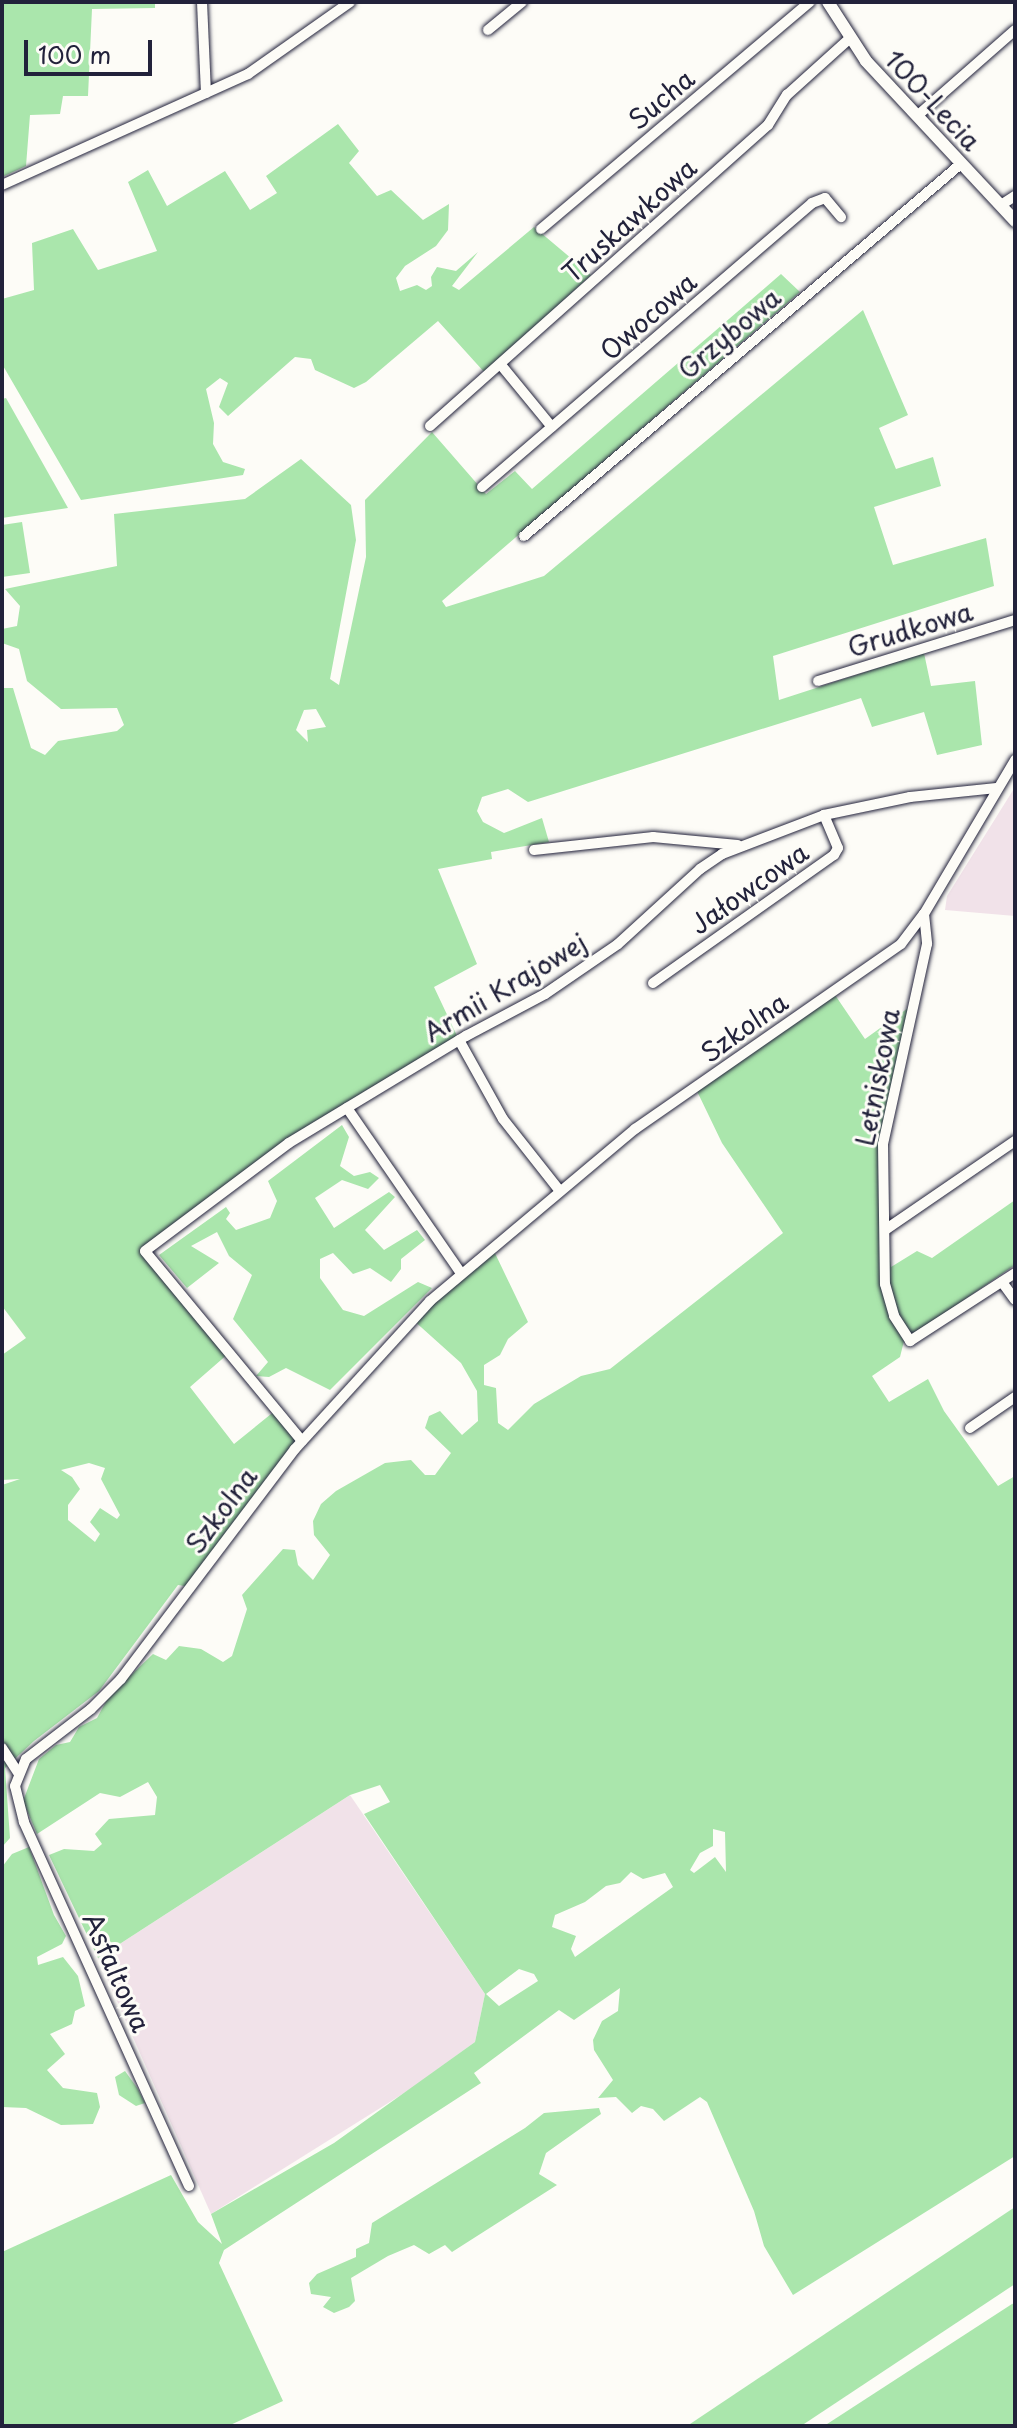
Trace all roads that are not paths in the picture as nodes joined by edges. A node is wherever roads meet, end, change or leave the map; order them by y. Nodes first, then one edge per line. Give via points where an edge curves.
1 (202, 2) edge
2 (350, 2) edge
3 (522, 2) edge
4 (810, 2) edge
5 (828, 2) edge
6 (488, 30) dead end
7 (1015, 30) edge
8 (849, 39) junction
9 (206, 93) junction
10 (917, 116) junction
11 (962, 163) junction
12 (2, 185) edge
13 (1015, 196) edge
14 (1001, 205) junction
15 (841, 217) dead end
16 (1015, 221) edge
17 (541, 229) dead end
18 (501, 365) junction
19 (430, 426) dead end
20 (552, 427) junction
21 (482, 487) dead end
22 (524, 536) dead end
23 (1015, 620) edge
24 (818, 681) dead end
25 (1015, 760) edge
26 (1015, 768) edge
27 (1005, 777) junction
28 (997, 788) junction
29 (824, 815) junction
30 (738, 845) junction
31 (534, 850) dead end
32 (924, 914) junction
33 (653, 983) dead end
34 (459, 1040) junction
35 (347, 1108) junction
36 (1015, 1141) edge
37 (559, 1190) junction
38 (885, 1230) junction
39 (461, 1273) junction
40 (1015, 1273) edge
41 (1002, 1282) junction
42 (1015, 1300) edge
43 (1015, 1397) edge
44 (970, 1428) dead end
45 (302, 1441) junction
46 (2, 1748) edge
47 (18, 1773) junction
48 (189, 2186) dead end

1 - 9 street
2 - 9 street via 266,63
3 - 6 street
4 - 17 street, Sucha
5 - 8 street, 100-Lecia
7 - 10 street
8 - 10 street, 100-Lecia
8 - 18 street, Truskawkowa via 787,95 768,125
9 - 12 street
10 - 11 street, 100-Lecia
11 - 14 street, 100-Lecia
11 - 22 street, Grzybowa
13 - 14 street
14 - 16 street, 100-Lecia
15 - 20 street, Owocowa via 825,198 812,203
18 - 19 street, Truskawkowa
18 - 20 street
20 - 21 street, Owocowa
23 - 24 street, Grudkowa
25 - 27 street, Szkolna
26 - 27 street, Szkolna
27 - 28 street, Szkolna
28 - 29 street, Armii Krajowej via 910,797
28 - 32 street, Szkolna
29 - 30 street, Armii Krajowej
29 - 33 street, Jałowcowa via 838,848 834,855
30 - 31 street via 653,837
30 - 34 street, Armii Krajowej via 700,869 618,944 545,994
32 - 37 street, Szkolna via 892,951 635,1129
32 - 38 street, Letniskowa via 927,944 883,1144
34 - 35 street, Armii Krajowej
34 - 37 street via 503,1119
35 - 39 street
35 - 45 street, Armii Krajowej via 289,1143 145,1251
36 - 38 street
37 - 39 street, Szkolna
38 - 41 street, Letniskowa via 885,1284 894,1316 910,1341
39 - 45 street, Szkolna
40 - 41 street
41 - 42 street
43 - 44 street
45 - 47 street, Szkolna via 121,1679 26,1759
46 - 47 street
47 - 48 street, Asfaltowa via 15,1786 24,1822

